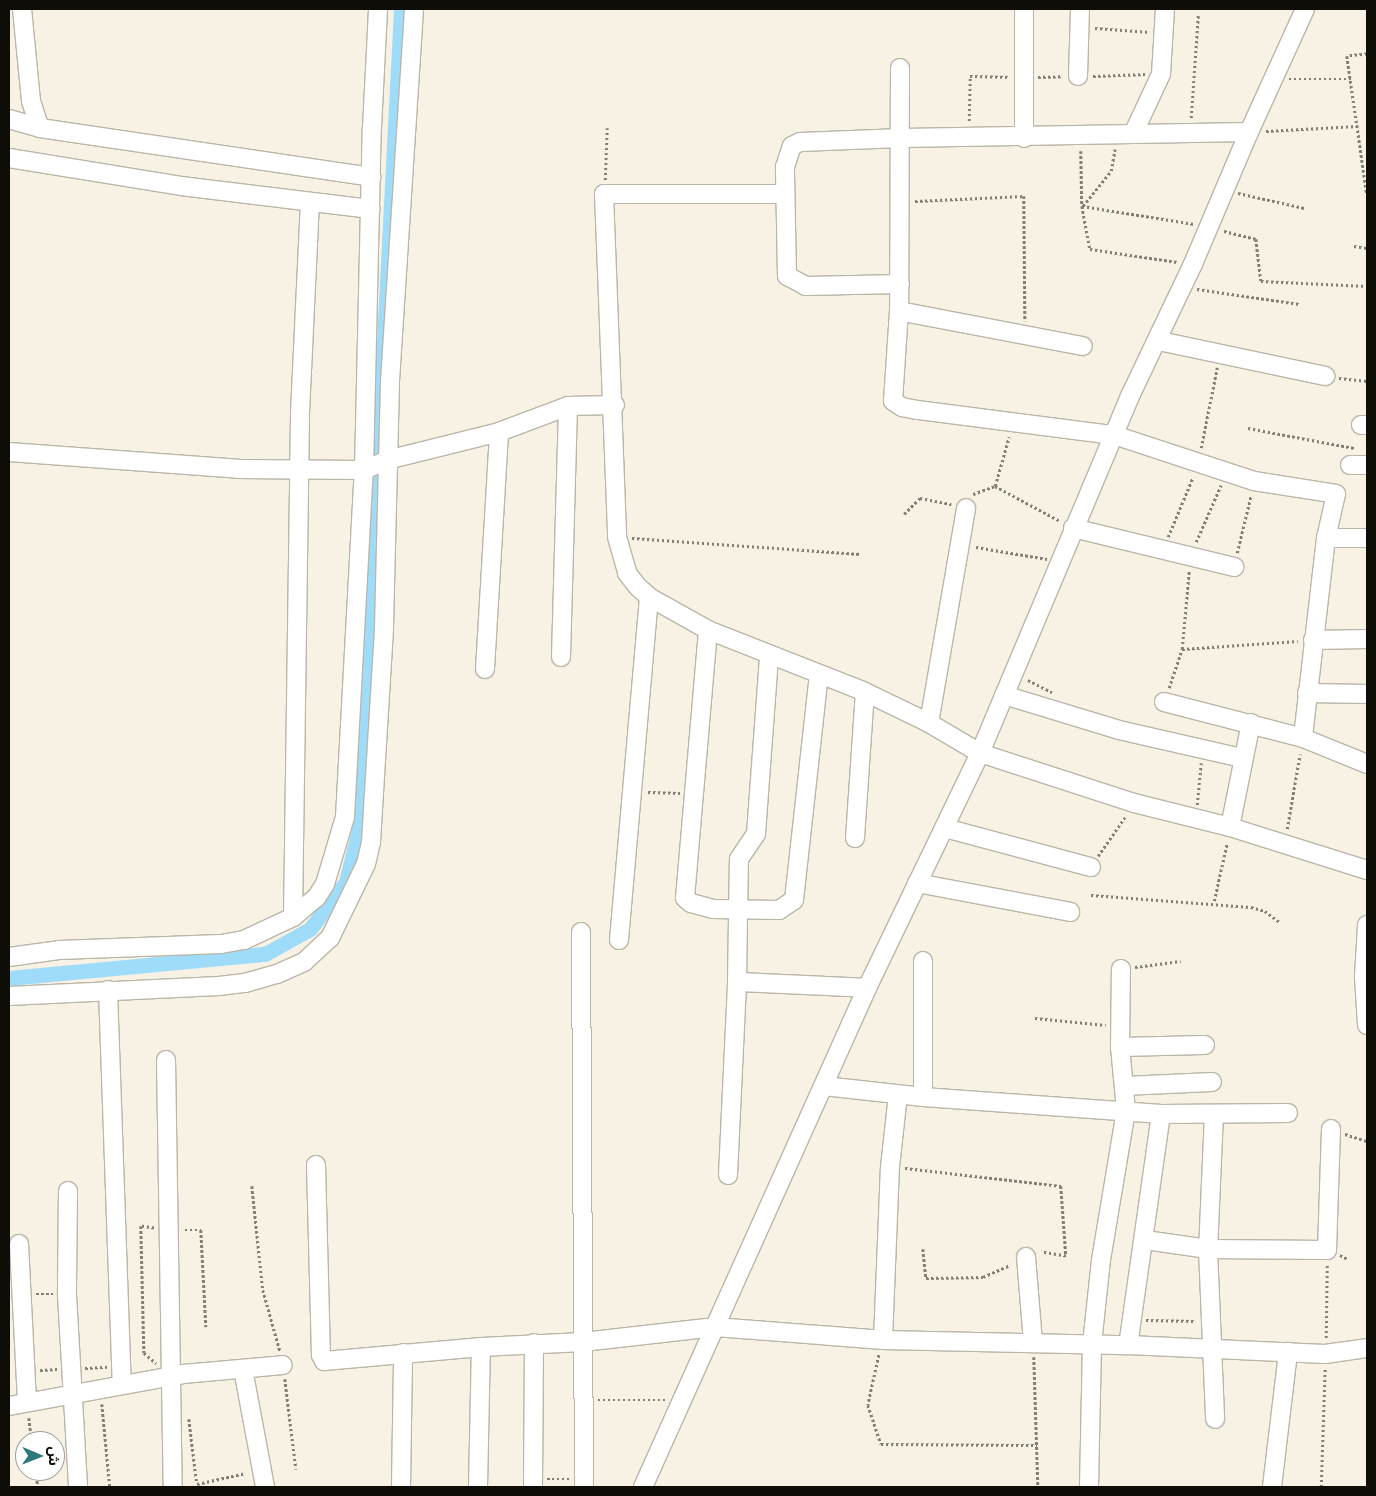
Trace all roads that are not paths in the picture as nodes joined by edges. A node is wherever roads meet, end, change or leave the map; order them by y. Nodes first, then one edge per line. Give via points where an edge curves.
1 (22, 9) edge
2 (378, 9) edge
3 (414, 9) edge
4 (1024, 9) edge
5 (1080, 9) edge
6 (1165, 9) edge
7 (1306, 9) edge
8 (900, 68) dead end
9 (1078, 76) road end
10 (9, 119) edge
11 (40, 128) junction
12 (1126, 132) junction
13 (1249, 132) junction
14 (902, 138) junction
15 (1024, 138) junction
16 (9, 158) edge
17 (371, 177) junction
18 (785, 194) junction
19 (310, 203) junction
20 (371, 209) junction
21 (900, 284) junction
22 (899, 311) junction
23 (1159, 341) junction
24 (1083, 346) dead end
25 (1325, 376) road end
26 (615, 404) junction
27 (568, 406) junction
28 (499, 432) junction
29 (1114, 435) junction
30 (9, 452) edge
31 (387, 460) junction
32 (300, 470) junction
33 (364, 470) junction
34 (966, 508) road end
35 (1073, 528) junction
36 (1326, 538) junction
37 (1367, 538) edge
38 (1234, 567) road end
39 (649, 597) junction
40 (708, 630) junction
41 (1313, 640) junction
42 (1367, 640) edge
43 (769, 656) junction
44 (561, 657) dead end
45 (485, 669) dead end
46 (818, 675) junction
47 (865, 692) junction
48 (1307, 693) junction
49 (1367, 694) edge
50 (1004, 695) junction
51 (1164, 702) road end
52 (929, 722) junction
53 (1252, 723) junction
54 (1303, 738) junction
55 (980, 753) junction
56 (1242, 758) junction
57 (1367, 764) edge
58 (1230, 826) junction
59 (946, 828) junction
60 (855, 838) dead end
61 (1091, 867) road end
62 (1367, 870) edge
63 (917, 883) junction
64 (738, 909) junction
65 (1070, 912) dead end
66 (293, 917) junction
67 (1367, 925) edge
68 (581, 932) dead end
69 (619, 940) dead end
70 (9, 957) edge
71 (924, 961) dead end
72 (1120, 969) road end
73 (737, 982) junction
74 (867, 988) junction
75 (108, 990) junction
76 (9, 996) edge
77 (1367, 1024) edge
78 (1205, 1045) dead end
79 (1120, 1047) junction
80 (166, 1060) dead end
81 (1212, 1082) dead end
82 (824, 1086) junction
83 (1124, 1086) junction
84 (898, 1094) junction
85 (923, 1098) junction
86 (1126, 1110) junction
87 (1288, 1113) dead end
88 (1161, 1114) junction
89 (1214, 1114) junction
90 (1331, 1129) road end
91 (316, 1165) dead end
92 (728, 1174) dead end
93 (68, 1191) dead end
94 (1145, 1240) junction
95 (19, 1244) dead end
96 (1208, 1249) junction
97 (1026, 1257) road end
98 (714, 1327) junction
99 (883, 1340) junction
100 (583, 1342) junction
101 (534, 1343) junction
102 (1033, 1343) junction
103 (1092, 1344) junction
104 (1128, 1345) junction
105 (481, 1347) junction
106 (1367, 1348) edge
107 (1213, 1350) junction
108 (1288, 1352) junction
109 (403, 1353) junction
110 (283, 1365) road end
111 (244, 1369) junction
112 (171, 1376) junction
113 (122, 1383) junction
114 (72, 1393) junction
115 (27, 1402) junction
116 (9, 1406) edge
117 (1215, 1419) dead end
118 (532, 1483) edge
119 (583, 1483) edge
120 (78, 1487) edge
121 (173, 1487) edge
122 (265, 1487) edge
123 (401, 1487) edge
124 (478, 1487) edge
125 (643, 1487) edge
126 (1089, 1487) edge
127 (1272, 1487) edge

1 - 11 street via 31,101
2 - 17 street
3 - 31 street
4 - 15 street
5 - 9 street
6 - 12 street via 1161,74
7 - 13 street
8 - 14 street
10 - 11 street
11 - 17 street
12 - 13 street
12 - 15 street
13 - 23 street
14 - 15 street
14 - 18 street via 800,142 792,146 785,167
14 - 21 street
16 - 19 street
17 - 20 street
18 - 21 street via 787,276 806,286
18 - 26 street via 604,194
19 - 20 street
19 - 32 street via 303,304
20 - 33 street
21 - 22 street
22 - 24 street
22 - 29 street via 892,401 902,407 1012,425
23 - 25 street
23 - 29 street
26 - 27 street
26 - 39 street via 617,536 627,573
27 - 28 street
27 - 44 street
28 - 31 street
28 - 45 street
29 - 35 street
29 - 36 street via 1254,481 1336,494
30 - 32 street via 132,463
31 - 33 street
31 - 75 street via 384,628 371,842 350,902 330,938 304,962 276,974 236,984
32 - 33 street
32 - 66 street
33 - 66 street via 345,817 325,884 316,898
34 - 52 street
35 - 38 street
35 - 50 street
36 - 37 street
36 - 41 street
39 - 40 street
39 - 69 street
40 - 43 street
40 - 64 street via 686,901 713,909
41 - 42 street
41 - 48 street
43 - 46 street
43 - 64 street via 758,826 739,859
46 - 47 street
46 - 64 street via 796,895 790,904 779,910
47 - 52 street
47 - 60 street
48 - 49 street
48 - 54 street
50 - 55 street
50 - 56 street via 1119,730
51 - 53 street
52 - 55 street
53 - 54 street
53 - 56 street
54 - 57 street
55 - 58 street via 1134,803
55 - 59 street
56 - 58 street
58 - 62 street via 1284,846
59 - 61 street
59 - 63 street
63 - 65 street
63 - 74 street
64 - 73 street
66 - 70 street via 261,934 222,944 59,950
67 - 77 street via 1364,977
68 - 100 street
71 - 85 street
72 - 79 street
73 - 74 street
73 - 92 street
74 - 82 street
75 - 76 street
75 - 113 street
78 - 79 street
79 - 83 street
80 - 112 street
81 - 83 street
82 - 84 street
82 - 98 street
83 - 86 street
84 - 85 street
84 - 99 street via 890,1166
85 - 86 street
86 - 88 street
86 - 103 street via 1101,1260
87 - 89 street
88 - 89 street
88 - 94 street
89 - 96 street
90 - 96 street via 1327,1250
91 - 109 street via 322,1360
93 - 114 street via 67,1295
94 - 96 street
94 - 104 street
95 - 115 street
96 - 107 street
97 - 102 street
98 - 99 street
98 - 100 street
98 - 125 street
99 - 102 street
100 - 101 street
100 - 119 street
101 - 105 street
101 - 118 street
102 - 103 street
103 - 104 street
103 - 126 street
104 - 107 street
105 - 109 street
105 - 124 street
106 - 108 street via 1325,1354
107 - 108 street
107 - 117 street
108 - 127 street
109 - 123 street
110 - 111 street
111 - 112 street
111 - 122 street
112 - 113 street
112 - 121 street
113 - 114 street
114 - 115 street
114 - 120 street
115 - 116 street

